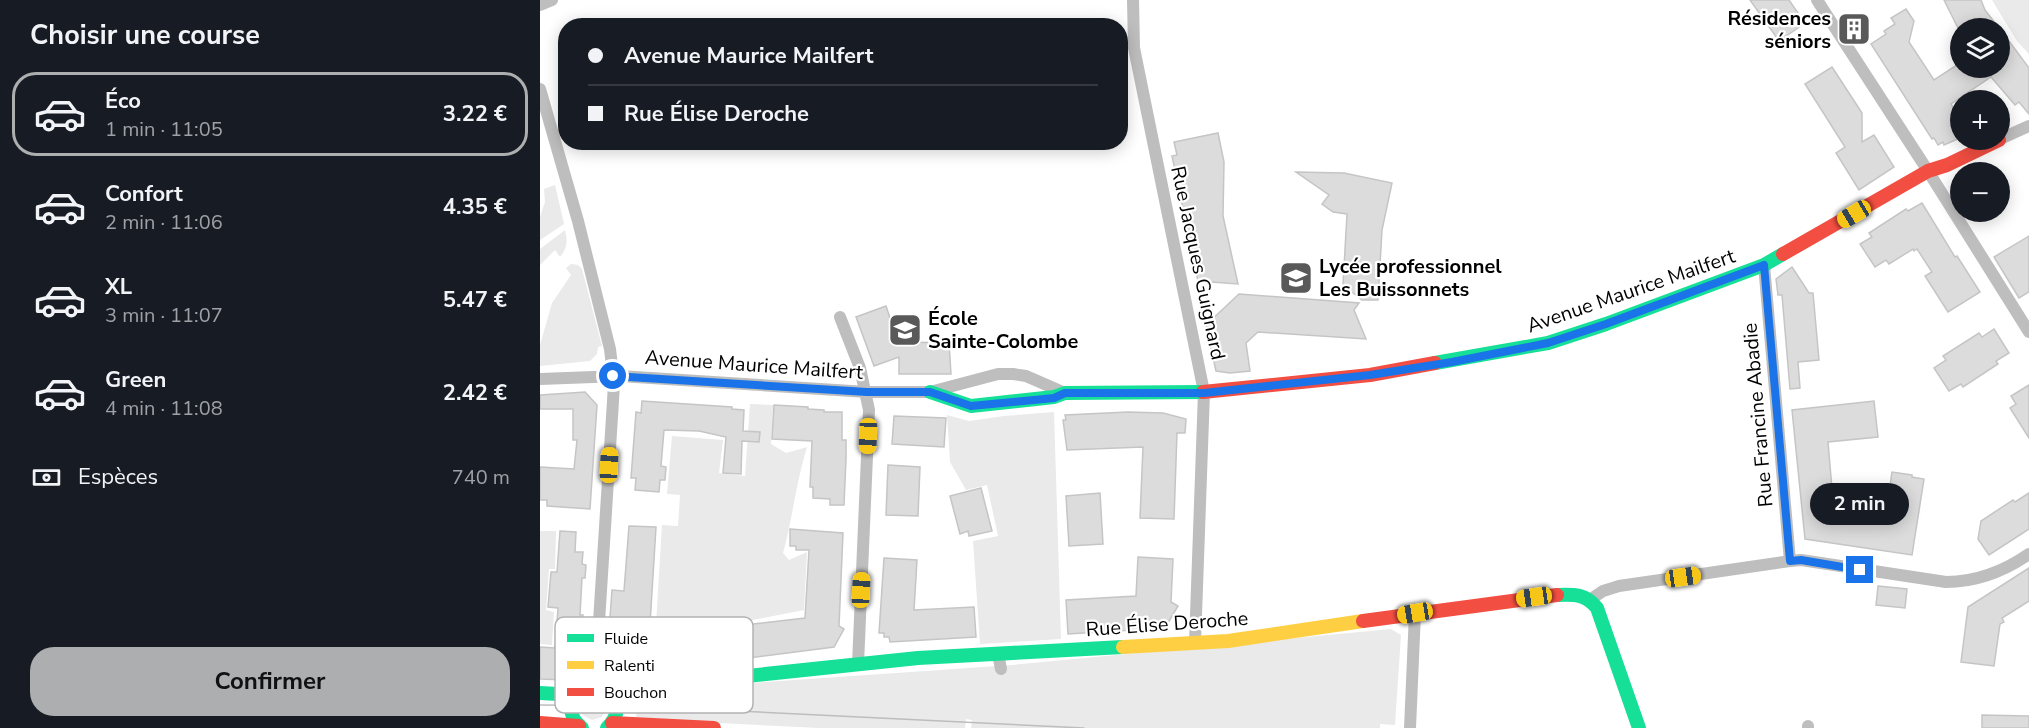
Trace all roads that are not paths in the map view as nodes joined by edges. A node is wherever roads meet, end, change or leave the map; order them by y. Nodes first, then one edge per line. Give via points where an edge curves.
1 (552, 0) edge
2 (1133, 0) edge
3 (1817, 0) edge
4 (540, 5) edge
5 (540, 89) edge
6 (2029, 126) edge
7 (2010, 134) edge
8 (1977, 150) edge
9 (1928, 171) junction
10 (1764, 265) junction
11 (840, 317) dead end
12 (2029, 332) edge
13 (613, 376) junction
14 (540, 379) edge
15 (867, 392) junction
16 (930, 392) junction
17 (1065, 393) junction
18 (1204, 393) junction
19 (2029, 554) edge
20 (1790, 561) junction
21 (1591, 598) junction
22 (1415, 613) junction
23 (604, 617) edge
24 (1195, 643) junction
25 (998, 654) junction
26 (858, 664) junction
27 (1000, 669) dead end
28 (753, 675) edge
29 (540, 693) edge
30 (555, 693) edge
31 (572, 713) edge
32 (617, 713) edge
33 (540, 723) edge
34 (609, 726) edge
35 (580, 727) edge
36 (714, 728) edge
37 (1410, 728) edge
38 (1639, 728) edge

1 - 4 street
2 - 18 street, Rue Jacques Guignard via 1134,48
3 - 9 street
5 - 13 street via 578,221 610,349
6 - 7 street, Avenue Maurice Mailfert
8 - 9 main road, Avenue Maurice Mailfert
9 - 10 main road, Avenue Maurice Mailfert
9 - 12 street
10 - 18 main road, Avenue Maurice Mailfert via 1548,343 1370,375
10 - 20 street, Rue Francine Abadie
11 - 15 street
13 - 14 street, Avenue Maurice Mailfert
13 - 15 street, Avenue Maurice Mailfert
13 - 23 street
15 - 16 street, Avenue Maurice Mailfert
15 - 26 street
16 - 17 main road, Avenue Maurice Mailfert via 971,406 1054,398
16 - 17 street, Avenue Maurice Mailfert via 998,374 1013,374
17 - 18 main road, Avenue Maurice Mailfert
18 - 24 street, Rue Jacques Guignard
19 - 20 street via 1984,578 1968,582
20 - 21 street via 1619,586
21 - 22 main road, Rue Élise Deroche via 1582,594 1547,595
21 - 38 main road
22 - 24 main road, Rue Élise Deroche
22 - 37 street
24 - 25 main road, Rue Élise Deroche
25 - 26 main road, Rue Élise Deroche
25 - 27 street
26 - 28 main road, Rue Élise Deroche
29 - 30 main road
31 - 35 main road
32 - 34 main road
33 - 35 main road
34 - 36 main road

